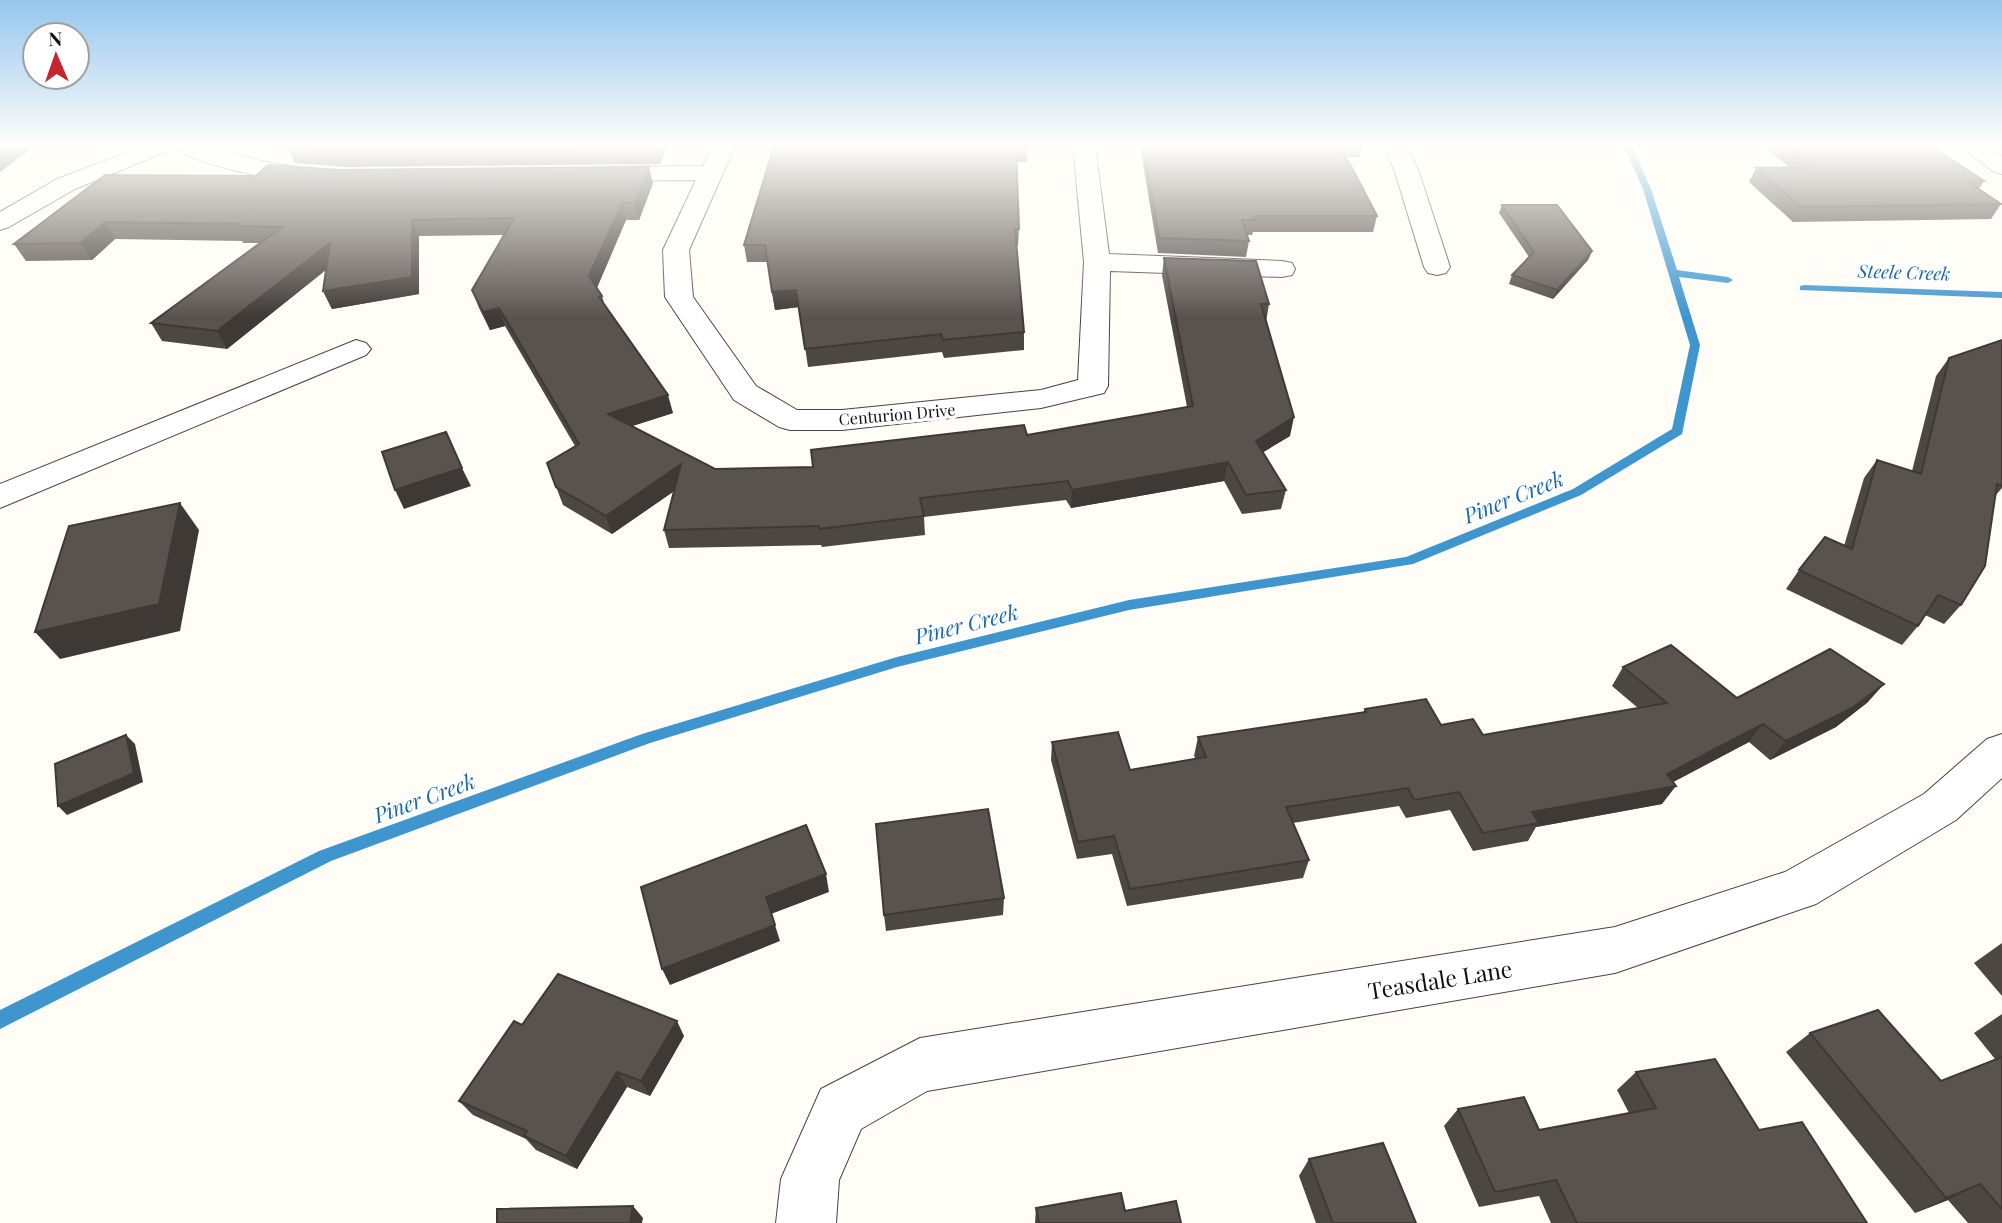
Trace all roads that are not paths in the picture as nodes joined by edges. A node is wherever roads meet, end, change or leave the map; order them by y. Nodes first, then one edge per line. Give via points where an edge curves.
1 (33, 203) edge
2 (699, 203) edge
3 (1090, 203) edge
4 (1417, 203) edge
5 (0, 222) edge
6 (1097, 262) junction
7 (1437, 267) dead end
8 (1282, 269) dead end
9 (356, 349) dead end
10 (0, 497) edge
11 (2002, 751) edge
12 (806, 1223) edge

1 - 5 street
2 - 6 street, Centurion Drive via 676,250 679,297 745,393 790,420 842,420 1041,399 1093,386
3 - 6 street, Centurion Drive
4 - 7 street
6 - 8 street
9 - 10 street
11 - 12 street, Teasdale Lane via 1940,807 1798,890 1615,950 920,1065 841,1109 810,1180

